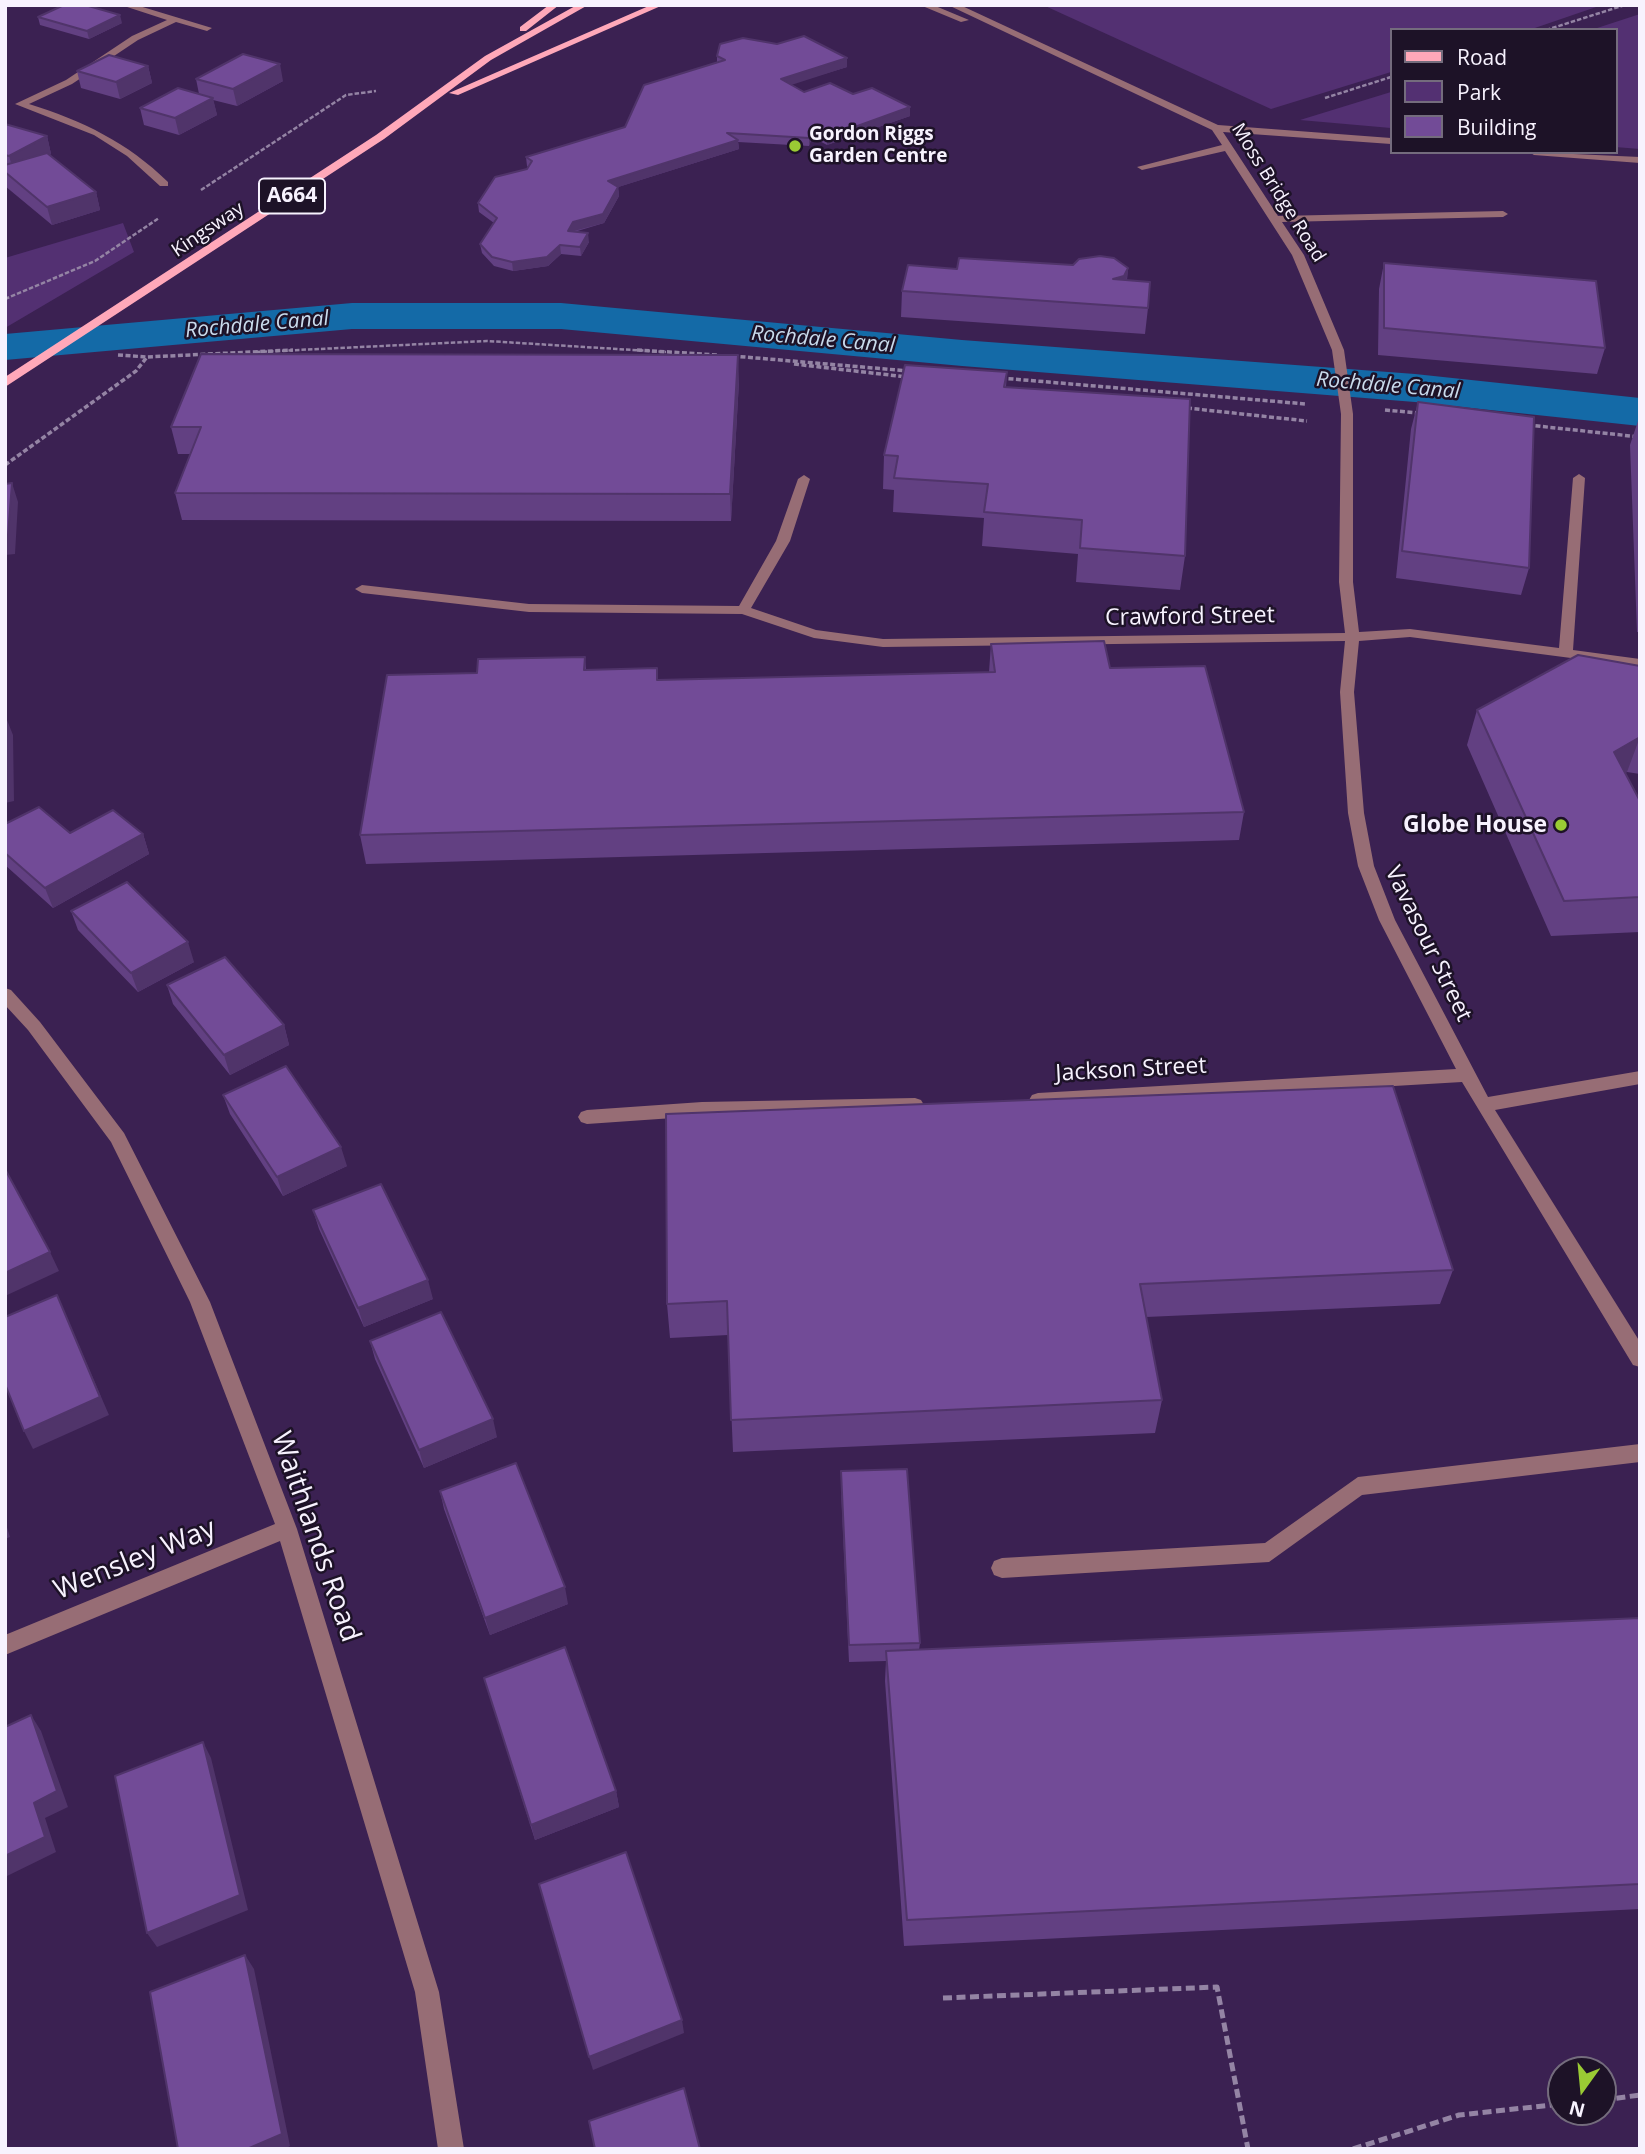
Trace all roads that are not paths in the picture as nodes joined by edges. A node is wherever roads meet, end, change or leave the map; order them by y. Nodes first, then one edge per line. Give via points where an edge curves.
1 (125, 5) edge
2 (555, 5) edge
3 (584, 5) edge
4 (659, 5) edge
5 (924, 5) edge
6 (952, 5) edge
7 (174, 20) junction
8 (207, 28) dead end
9 (1046, 52) junction
10 (488, 58) junction
11 (429, 104) junction
12 (1216, 128) junction
13 (1390, 141) edge
14 (1228, 147) junction
15 (1560, 154) edge
16 (1640, 160) edge
17 (1142, 167) dead end
18 (164, 184) dead end
19 (1503, 214) dead end
20 (1275, 219) junction
21 (5, 383) edge
22 (1347, 420) joint
23 (1578, 478) dead end
24 (804, 479) dead end
25 (362, 589) dead end
26 (743, 610) junction
27 (1352, 637) junction
28 (1566, 654) junction
29 (1640, 663) edge
30 (5, 995) edge
31 (1468, 1075) junction
32 (1640, 1077) edge
33 (1016, 1101) edge
34 (934, 1104) edge
35 (1483, 1105) junction
36 (587, 1117) dead end
37 (1640, 1359) edge
38 (1640, 1453) edge
39 (287, 1529) junction
40 (1002, 1568) dead end
41 (5, 1645) edge
42 (451, 2149) edge

1 - 7 street
2 - 10 main road, A664
3 - 10 main road, Kingsway / A664
4 - 11 main road, Kingsway / A664
5 - 9 street, Moss Bridge Road
6 - 9 street, Moss Bridge Road
7 - 8 street
7 - 18 street via 135,38 69,82 20,104 83,124 140,159
9 - 12 street, Moss Bridge Road
10 - 11 main road, Kingsway / A664
11 - 21 main road, Kingsway / A664
12 - 13 street
12 - 14 street, Moss Bridge Road
14 - 17 street
14 - 20 street, Moss Bridge Road
15 - 16 street
19 - 20 street
20 - 22 street, Moss Bridge Road via 1298,255 1338,350
22 - 27 street, Vavasour Street via 1346,582
23 - 28 street
24 - 26 street via 783,541
25 - 26 street, Crawford Street via 529,608
26 - 27 street, Crawford Street via 814,634 883,643
27 - 28 street, Crawford Street via 1410,633
27 - 31 street, Vavasour Street via 1348,692 1356,813 1366,866 1387,920
28 - 29 street, Crawford Street
30 - 39 street, Waithlands Road via 34,1026 118,1138 200,1302
31 - 33 street, Jackson Street
31 - 35 street, Vavasour Street
32 - 35 street
34 - 36 street via 702,1109
35 - 37 street, Vavasour Street
38 - 40 street via 1358,1486 1269,1552
39 - 41 street, Wensley Way
39 - 42 street, Waithlands Road via 427,1992

